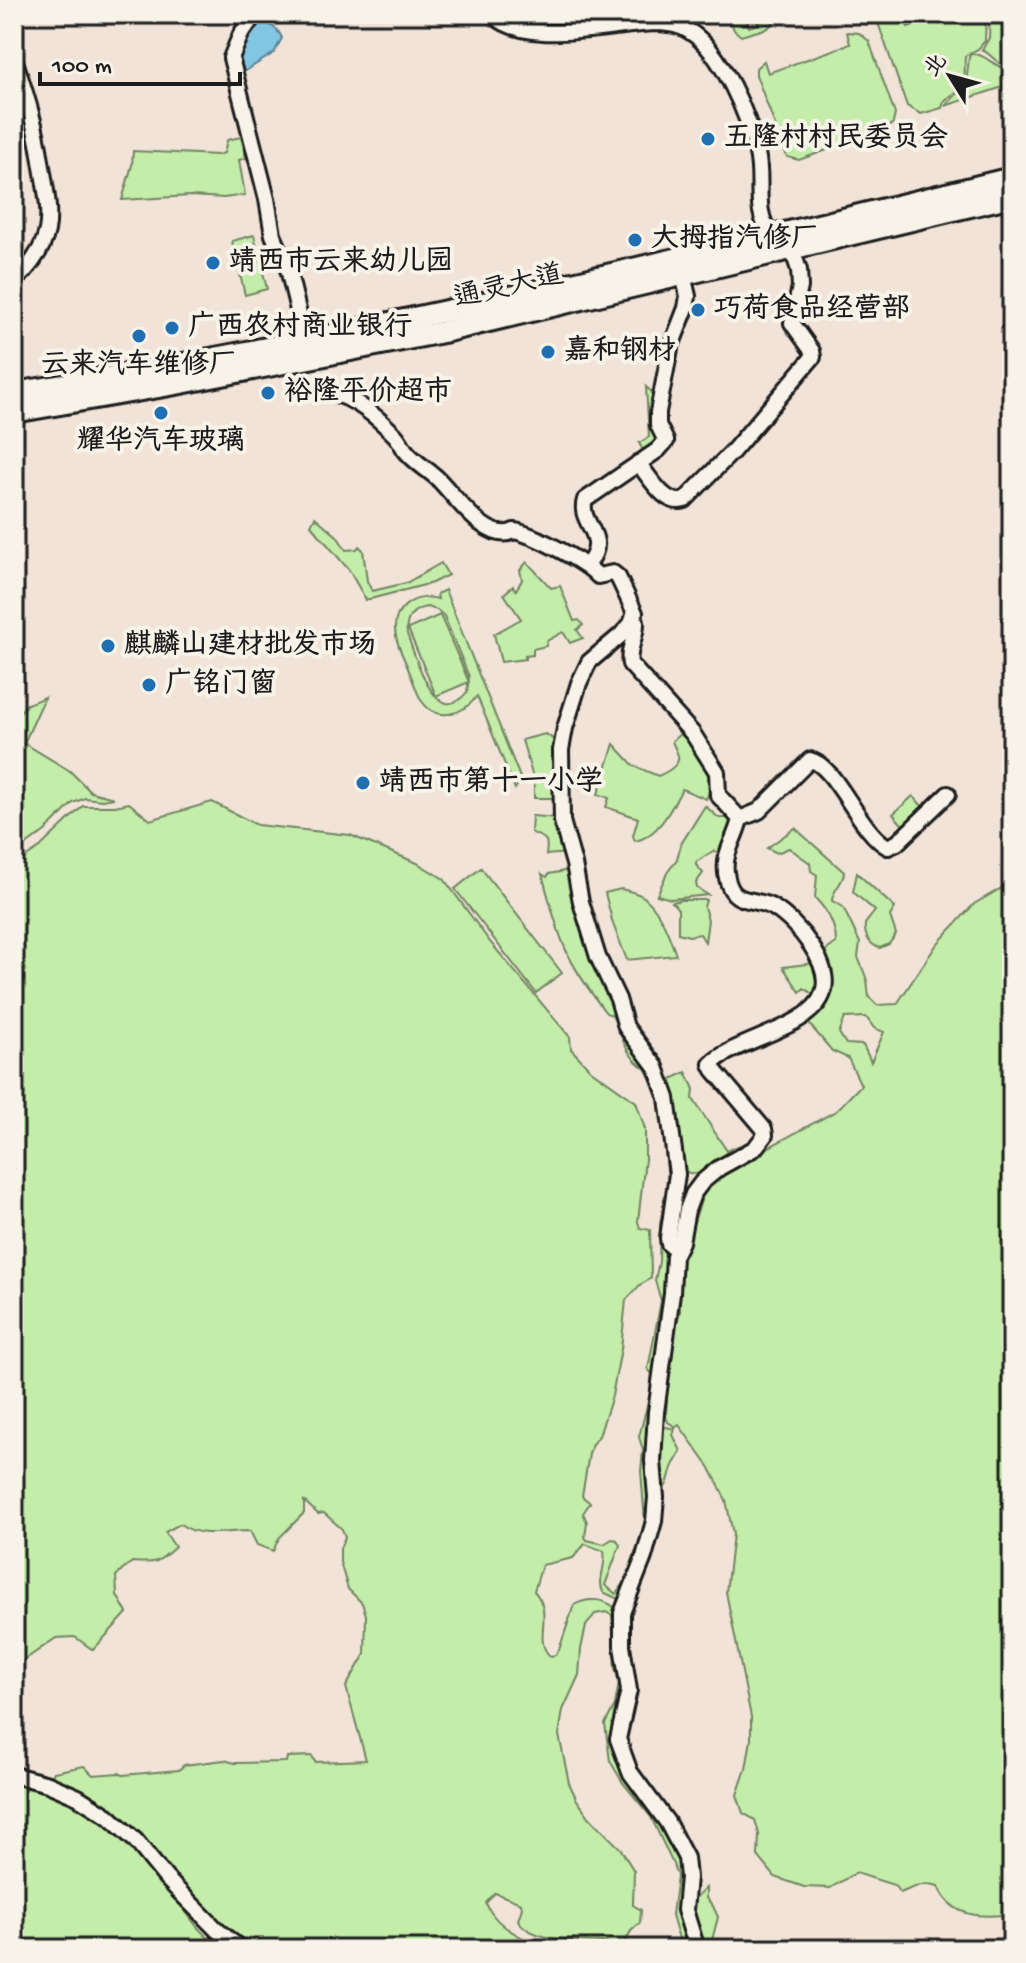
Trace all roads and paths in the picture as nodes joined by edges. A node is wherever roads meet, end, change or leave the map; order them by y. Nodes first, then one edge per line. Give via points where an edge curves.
1 (255, 14) edge
2 (492, 14) edge
3 (14, 58) edge
4 (1012, 178) edge
5 (1012, 196) edge
6 (771, 236) junction
7 (792, 249) junction
8 (683, 275) junction
9 (14, 282) edge
10 (305, 339) junction
11 (14, 393) edge
12 (339, 395) dead end
13 (14, 412) edge
14 (638, 463) junction
15 (587, 565) junction
16 (633, 618) junction
17 (948, 794) dead end
18 (740, 819) junction
19 (676, 1249) junction
20 (14, 1775) edge
21 (241, 1949) edge
22 (697, 1949) edge

1 - 10 street via 231,58 273,235 288,269
2 - 6 street via 509,27 525,29 660,23 693,33 713,56 744,111 758,156 759,216
3 - 9 street via 33,116 50,208 44,240
4 - 6 main road, 通灵大道
5 - 7 main road, 通灵大道
6 - 10 main road, 通灵大道 via 438,314
7 - 8 main road, 通灵大道
7 - 14 street via 800,276 792,323 813,357 685,500 668,499
8 - 13 main road, 通灵大道 via 443,332
8 - 14 street via 687,302 670,349 658,412 666,441
10 - 11 main road, 通灵大道
12 - 15 street via 393,433 472,517 504,534 521,532
14 - 15 street via 583,504 597,543
15 - 16 street via 598,576 616,575 634,609
16 - 18 street via 637,625 630,664 693,734 717,772 718,795
16 - 19 street via 582,674 561,750 562,821 598,957 626,1027 664,1087 677,1174 668,1238
17 - 18 street via 888,847 852,809 834,778 810,760 765,806
18 - 19 street via 726,860 730,886 740,899 767,904 792,923 823,966 824,989 804,1016 711,1064 765,1135 755,1148 702,1182 690,1201
19 - 22 street via 654,1438 654,1521 622,1613 629,1690 618,1739 630,1772 686,1858 685,1910
20 - 21 street via 78,1797 108,1816

